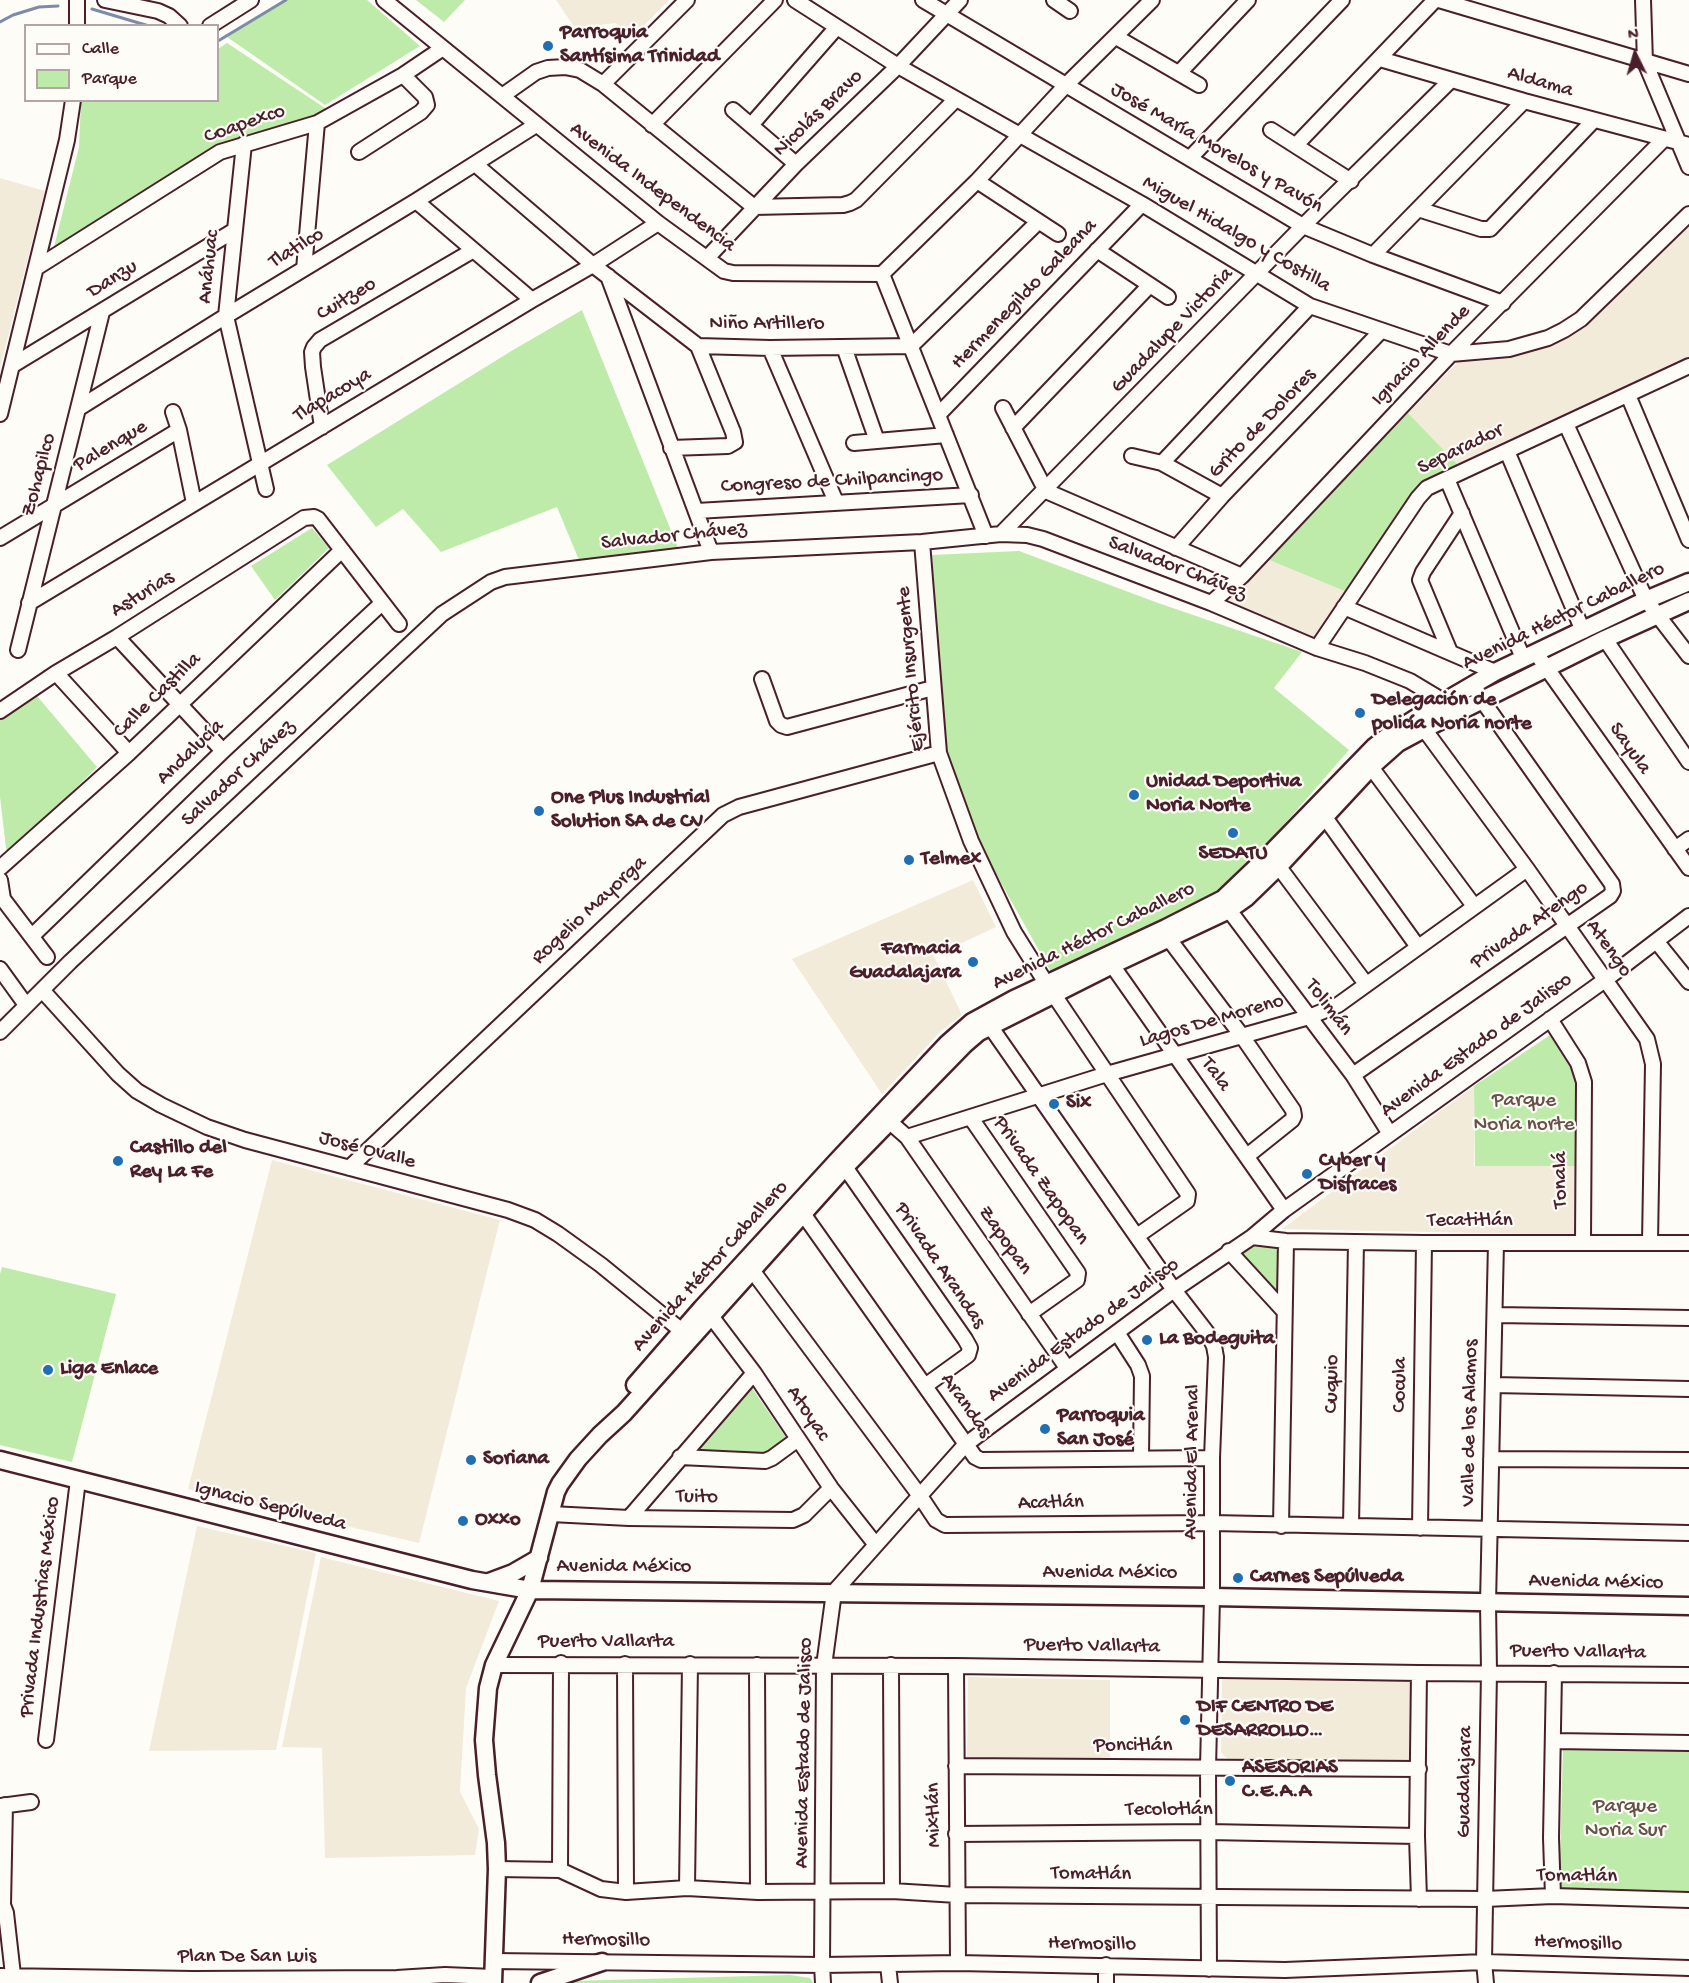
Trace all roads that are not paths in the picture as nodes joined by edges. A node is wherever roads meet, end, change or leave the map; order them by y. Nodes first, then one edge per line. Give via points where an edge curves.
1 (105, 0) edge
2 (250, 0) edge
3 (384, 0) edge
4 (687, 0) edge
5 (775, 0) edge
6 (795, 0) edge
7 (923, 0) edge
8 (960, 0) edge
9 (1054, 0) edge
10 (1152, 0) edge
11 (1248, 0) edge
12 (1342, 0) edge
13 (1437, 0) edge
14 (1643, 0) edge
15 (1070, 11) dead end
16 (947, 14) junction
17 (178, 24) edge
18 (213, 24) edge
19 (837, 27) junction
20 (1116, 37) junction
21 (442, 48) junction
22 (1380, 59) junction
23 (1645, 62) junction
24 (898, 66) junction
25 (1179, 73) junction
26 (1689, 74) edge
27 (403, 75) junction
28 (1451, 80) junction
29 (603, 84) junction
30 (1199, 85) dead end
31 (1066, 86) junction
32 (502, 96) junction
33 (956, 99) junction
34 (1524, 101) junction
35 (73, 102) edge
36 (733, 110) dead end
37 (1594, 120) junction
38 (317, 123) junction
39 (752, 124) junction
40 (536, 125) junction
41 (652, 125) junction
42 (1271, 130) dead end
43 (1020, 135) junction
44 (1677, 142) edge
45 (244, 144) junction
46 (1296, 145) junction
47 (359, 152) dead end
48 (1190, 158) junction
49 (475, 164) junction
50 (796, 164) junction
51 (1689, 167) edge
52 (977, 181) junction
53 (1351, 181) junction
54 (416, 201) junction
55 (1142, 204) junction
56 (754, 207) junction
57 (1419, 209) junction
58 (1689, 214) edge
59 (1038, 222) junction
60 (658, 223) junction
61 (1303, 226) junction
62 (235, 230) junction
63 (1058, 234) dead end
64 (1097, 250) junction
65 (472, 251) junction
66 (1373, 255) junction
67 (706, 258) junction
68 (594, 265) junction
69 (36, 268) junction
70 (304, 269) junction
71 (882, 274) junction
72 (1257, 274) junction
73 (608, 276) junction
74 (1149, 286) junction
75 (1168, 297) dead end
76 (532, 300) junction
77 (1503, 303) junction
78 (1310, 306) junction
79 (102, 312) junction
80 (226, 316) junction
81 (1381, 331) junction
82 (698, 346) junction
83 (911, 346) junction
84 (844, 347) junction
85 (770, 348) junction
86 (1451, 354) junction
87 (13, 364) junction
88 (1688, 370) edge
89 (1628, 395) junction
90 (79, 408) junction
91 (1003, 408) dead end
92 (173, 412) dead end
93 (0, 414) edge
94 (938, 415) junction
95 (1566, 424) junction
96 (322, 427) junction
97 (1013, 428) junction
98 (179, 430) junction
99 (946, 435) junction
100 (877, 441) junction
101 (854, 443) dead end
102 (671, 448) junction
103 (1507, 451) junction
104 (1132, 456) dead end
105 (1162, 463) junction
106 (260, 464) junction
107 (1447, 479) junction
108 (266, 489) dead end
109 (1046, 491) junction
110 (971, 495) junction
111 (1222, 496) junction
112 (836, 502) junction
113 (194, 503) junction
114 (53, 506) junction
115 (697, 511) junction
116 (1462, 513) junction
117 (1001, 534) junction
118 (986, 536) junction
119 (0, 538) edge
120 (1689, 540) edge
121 (922, 542) junction
122 (1176, 548) junction
123 (341, 551) junction
124 (711, 552) junction
125 (1242, 576) junction
126 (1689, 582) edge
127 (1646, 600) junction
128 (1689, 601) edge
129 (29, 603) junction
130 (381, 603) junction
131 (1211, 603) junction
132 (1344, 607) junction
133 (1659, 615) junction
134 (399, 624) dead end
135 (1583, 631) junction
136 (117, 637) junction
137 (1605, 639) junction
138 (1317, 648) junction
139 (18, 650) dead end
140 (1450, 652) junction
141 (1530, 656) junction
142 (1689, 656) edge
143 (1546, 669) junction
144 (1495, 672) junction
145 (56, 673) junction
146 (762, 679) dead end
147 (1473, 684) junction
148 (933, 688) junction
149 (1482, 700) junction
150 (180, 704) junction
151 (1449, 708) junction
152 (0, 711) edge
153 (1420, 723) junction
154 (223, 751) junction
155 (129, 753) junction
156 (939, 753) junction
157 (1689, 762) edge
158 (1367, 763) junction
159 (1324, 816) junction
160 (1689, 839) edge
161 (1675, 849) junction
162 (1274, 860) junction
163 (0, 868) edge
164 (1689, 868) edge
165 (1527, 869) junction
166 (0, 880) edge
167 (1474, 906) junction
168 (1229, 910) junction
169 (1689, 916) edge
170 (1567, 927) junction
171 (1168, 934) junction
172 (32, 936) junction
173 (1657, 942) junction
174 (1418, 947) junction
175 (47, 957) dead end
176 (1112, 965) junction
177 (0, 969) edge
178 (1605, 981) junction
179 (1689, 982) edge
180 (1366, 984) junction
181 (1050, 989) junction
182 (42, 990) junction
183 (26, 1005) junction
184 (1309, 1017) junction
185 (1550, 1020) junction
186 (980, 1027) junction
187 (0, 1032) edge
188 (1242, 1036) junction
189 (1174, 1055) junction
190 (1107, 1074) junction
191 (1353, 1075) junction
192 (1038, 1096) junction
193 (971, 1118) junction
194 (885, 1119) junction
195 (1390, 1134) junction
196 (907, 1137) junction
197 (1247, 1156) junction
198 (841, 1164) junction
199 (349, 1168) junction
200 (1284, 1210) junction
201 (804, 1215) junction
202 (1137, 1236) junction
203 (1252, 1237) junction
204 (1287, 1241) junction
205 (1356, 1242) junction
206 (1583, 1242) junction
207 (1650, 1242) junction
208 (1424, 1243) junction
209 (1496, 1243) junction
210 (1689, 1243) edge
211 (1229, 1251) junction
212 (749, 1265) junction
213 (1174, 1290) junction
214 (1284, 1311) junction
215 (707, 1312) junction
216 (1029, 1314) junction
217 (1495, 1315) junction
218 (1689, 1318) edge
219 (1118, 1334) junction
220 (687, 1336) junction
221 (1067, 1368) junction
222 (754, 1373) junction
223 (1493, 1385) junction
224 (925, 1386) junction
225 (1689, 1389) edge
226 (798, 1439) junction
227 (965, 1445) junction
228 (680, 1457) junction
229 (1141, 1457) junction
230 (1212, 1458) junction
231 (1491, 1459) junction
232 (0, 1460) edge
233 (1689, 1460) edge
234 (78, 1480) junction
235 (831, 1488) junction
236 (920, 1496) junction
237 (551, 1514) junction
238 (629, 1518) junction
239 (1212, 1524) junction
240 (1281, 1526) junction
241 (1351, 1526) junction
242 (1420, 1528) junction
243 (1490, 1530) junction
244 (1689, 1533) edge
245 (876, 1545) junction
246 (539, 1558) junction
247 (486, 1583) junction
248 (530, 1590) junction
249 (834, 1592) junction
250 (1212, 1597) junction
251 (1488, 1603) junction
252 (1689, 1606) edge
253 (561, 1664) junction
254 (625, 1664) junction
255 (690, 1664) junction
256 (494, 1665) junction
257 (757, 1665) junction
258 (891, 1665) junction
259 (824, 1666) junction
260 (956, 1666) junction
261 (1210, 1669) junction
262 (1489, 1672) junction
263 (1419, 1673) junction
264 (1554, 1673) junction
265 (1689, 1675) edge
266 (46, 1740) dead end
267 (1554, 1741) junction
268 (1689, 1743) edge
269 (956, 1766) junction
270 (1208, 1768) junction
271 (1419, 1769) junction
272 (31, 1802) dead end
273 (2, 1805) edge
274 (1208, 1832) junction
275 (956, 1834) junction
276 (1417, 1836) junction
277 (497, 1869) junction
278 (560, 1870) junction
279 (687, 1888) junction
280 (626, 1892) junction
281 (758, 1892) junction
282 (823, 1892) junction
283 (892, 1892) junction
284 (957, 1894) junction
285 (1553, 1896) junction
286 (1210, 1897) junction
287 (1419, 1899) junction
288 (1485, 1899) junction
289 (1689, 1900) edge
290 (2, 1910) edge
291 (602, 1962) junction
292 (1484, 1962) junction
293 (958, 1963) junction
294 (822, 1965) junction
295 (888, 1965) junction
296 (1106, 1965) junction
297 (1689, 1968) edge
298 (1209, 1969) junction
299 (494, 1974) edge
300 (6, 1976) edge
301 (1285, 1976) edge
302 (397, 1981) edge
303 (540, 1983) edge
304 (823, 1983) edge
305 (890, 1983) edge
306 (1106, 1983) edge
307 (1486, 1983) edge

1 - 17 street via 158,11
2 - 18 street
3 - 21 street, Avenida Independencia
4 - 29 street
5 - 41 street
6 - 19 street, Miguel Hidalgo y Costilla
7 - 16 street, José María Morelos y Pavón
8 - 16 street, Nicolás Bravo
9 - 15 street
10 - 20 street
11 - 25 street
12 - 48 street
13 - 22 street
13 - 23 street
14 - 23 street
16 - 24 street, Nicolás Bravo
16 - 31 street, José María Morelos y Pavón
19 - 24 street, Miguel Hidalgo y Costilla
19 - 39 street
20 - 25 street
20 - 31 street
21 - 27 street, Coapexco
21 - 32 street, Avenida Independencia
22 - 28 street, Aldama
22 - 46 street
23 - 26 street
23 - 44 street
24 - 33 street, Miguel Hidalgo y Costilla
24 - 50 street, Nicolás Bravo
25 - 30 street
27 - 38 street, Coapexco
27 - 47 street via 425,97 426,108
28 - 34 street, Aldama
28 - 53 street, Guadalupe Victoria
29 - 32 street via 580,70 548,68
29 - 41 street
31 - 43 street
31 - 48 street, José María Morelos y Pavón
32 - 40 street, Avenida Independencia
33 - 43 street, Miguel Hidalgo y Costilla
33 - 56 street via 856,200 843,205
34 - 37 street, Aldama
34 - 57 street
35 - 69 street
36 - 39 street
37 - 44 street, Aldama
37 - 57 street via 1490,229
38 - 45 street, Coapexco
38 - 70 street
39 - 50 street
40 - 49 street, Tlatilco
40 - 60 street, Avenida Independencia
41 - 56 street
42 - 46 street
43 - 52 street
43 - 55 street, Miguel Hidalgo y Costilla
44 - 51 street
44 - 77 street, Ignacio Allende
45 - 62 street, Anáhuac
45 - 69 street, Coapexco via 200,163
46 - 53 street
48 - 61 street, José María Morelos y Pavón
49 - 54 street, Tlatilco
49 - 68 street, Niño Artillero
50 - 56 street, Nicolás Bravo
52 - 59 street
52 - 71 street
53 - 61 street, Guadalupe Victoria
54 - 65 street
54 - 70 street, Tlatilco
55 - 64 street, Hermenegildo Galeana
55 - 72 street, Miguel Hidalgo y Costilla
56 - 67 street, Nicolás Bravo
57 - 66 street
58 - 86 street, Miguel Hidalgo y Costilla via 1581,319 1564,330 1509,349
59 - 63 street
59 - 83 street
60 - 67 street, Avenida Independencia
60 - 68 street, Tlapacoya
61 - 66 street, José María Morelos y Pavón
61 - 72 street, Guadalupe Victoria
62 - 79 street, Danzu
62 - 80 street, Anáhuac
64 - 74 street
64 - 94 street, Hermenegildo Galeana
65 - 76 street
65 - 96 street, Cuitzeo via 314,347
66 - 77 street, José María Morelos y Pavón
67 - 71 street, Avenida Independencia via 733,273
68 - 73 street, Niño Artillero
68 - 76 street, Tlapacoya
69 - 87 street
70 - 80 street, Tlatilco
71 - 83 street
72 - 78 street, Miguel Hidalgo y Costilla
72 - 109 street, Guadalupe Victoria
73 - 82 street, Niño Artillero
73 - 102 street
74 - 75 street
74 - 97 street
76 - 96 street, Tlapacoya
77 - 86 street, Ignacio Allende
78 - 81 street, Miguel Hidalgo y Costilla
78 - 105 street
79 - 87 street, Danzu
79 - 90 street, Zohapilco
80 - 90 street, Tlatilco
80 - 106 street, Anáhuac
81 - 86 street, Miguel Hidalgo y Costilla
81 - 111 street, Grito de Dolores
82 - 85 street, Niño Artillero
82 - 102 street via 735,442 728,446
83 - 84 street, Niño Artillero
83 - 94 street
84 - 85 street, Niño Artillero
84 - 100 street
85 - 112 street
86 - 125 street, Ignacio Allende
87 - 93 street
88 - 89 street, Separador
89 - 95 street, Separador
89 - 120 street
90 - 114 street, Zohapilco
91 - 97 street
92 - 98 street
94 - 99 street
95 - 103 street, Separador
95 - 127 street
96 - 106 street, Tlapacoya
97 - 109 street
98 - 113 street, Palenque
98 - 114 street, Palenque
99 - 100 street
99 - 110 street
100 - 101 street
102 - 115 street
103 - 107 street, Separador
103 - 135 street
104 - 105 street
105 - 111 street
106 - 108 street, Anáhuac
106 - 113 street, Tlapacoya
107 - 116 street, Sayula
107 - 132 street, Separador via 1422,493
109 - 117 street, Guadalupe Victoria
109 - 122 street
110 - 112 street, Congreso de Chilpancingo
110 - 118 street
111 - 122 street, Grito de Dolores
112 - 115 street, Congreso de Chilpancingo
113 - 129 street, Tlapacoya
114 - 119 street, Palenque
114 - 129 street, Zohapilco
115 - 124 street
116 - 140 street via 1420,580
116 - 141 street, Sayula
117 - 118 street, Salvador Chávez
117 - 131 street, Salvador Chávez via 1043,539
118 - 121 street, Salvador Chávez
121 - 124 street, Salvador Chávez
121 - 148 street, Ejército Insurgente
122 - 125 street
123 - 130 street
123 - 136 street, Asturias via 318,519 304,518
123 - 150 street, Calle Castilla
124 - 182 street, Salvador Chávez via 505,577 472,593 442,614 348,700
125 - 131 street, Ignacio Allende
126 - 127 main road, Avenida Héctor Caballero
127 - 133 street
127 - 135 main road, Avenida Héctor Caballero
128 - 133 main road, Avenida Héctor Caballero
129 - 139 street, Zohapilco
130 - 134 street
130 - 154 street, Andalucía
131 - 138 street, Salvador Chávez
132 - 138 street, Separador
132 - 140 street
133 - 137 main road, Avenida Héctor Caballero
133 - 142 street
135 - 141 main road, Avenida Héctor Caballero
136 - 145 street, Asturias
136 - 150 street
137 - 143 main road, Avenida Héctor Caballero
137 - 157 street
138 - 151 street, Salvador Chávez via 1410,681
140 - 144 street
141 - 143 street, Sayula
141 - 144 main road, Avenida Héctor Caballero
143 - 149 main road, Avenida Héctor Caballero
143 - 161 street, Sayula
144 - 147 main road, Avenida Héctor Caballero
145 - 152 street, Asturias
145 - 155 street
146 - 148 street via 777,721 787,727
147 - 149 street, Privada Atengo
147 - 151 main road, Avenida Héctor Caballero
148 - 156 street, Ejército Insurgente
149 - 151 main road, Avenida Héctor Caballero
149 - 170 street, Privada Atengo via 1612,884 1610,896
150 - 154 street
150 - 155 street, Calle Castilla
151 - 153 main road, Avenida Héctor Caballero
153 - 158 main road, Avenida Héctor Caballero via 1398,744
153 - 165 street, Atengo
154 - 172 street, Andalucía
155 - 163 street, Calle Castilla
156 - 181 street, Ejército Insurgente via 971,841 1014,932
156 - 199 street, Rogelio Mayorga via 739,807 723,815
158 - 159 main road, Avenida Héctor Caballero
158 - 162 main road, Avenida Héctor Caballero
158 - 167 street
159 - 162 main road, Avenida Héctor Caballero
159 - 174 street
160 - 161 street
161 - 164 street, Sayula
162 - 168 main road, Avenida Héctor Caballero via 1246,898
162 - 171 main road, Avenida Héctor Caballero
162 - 180 street
165 - 167 street, Lagos De Moreno
165 - 170 street, Atengo
166 - 172 street via 3,899
167 - 174 street, Lagos De Moreno
168 - 171 main road, Avenida Héctor Caballero
168 - 184 street, Tolimán
169 - 173 street, Avenida Estado de Jalisco
170 - 178 street, Atengo
170 - 191 street, Privada Atengo
171 - 176 main road, Avenida Héctor Caballero
171 - 181 main road, Avenida Héctor Caballero
171 - 188 street
172 - 175 street
173 - 178 street, Avenida Estado de Jalisco
173 - 179 street
174 - 180 street, Lagos De Moreno
176 - 181 main road, Avenida Héctor Caballero
176 - 189 street, Tala
177 - 183 street
178 - 185 street, Avenida Estado de Jalisco
178 - 207 street, Atengo via 1651,1050
180 - 184 street, Lagos De Moreno via 1338,1005
181 - 186 main road, Avenida Héctor Caballero
181 - 190 street, Ejército Insurgente
182 - 183 street, Salvador Chávez
182 - 199 street, José Ovalle via 118,1074 161,1105 245,1140
183 - 187 street, Salvador Chávez
184 - 188 street, Lagos De Moreno
184 - 191 street, Tolimán
185 - 195 street, Avenida Estado de Jalisco
185 - 206 street, Tonalá via 1578,1063 1584,1082
186 - 192 street, Avenida El Arenal
186 - 194 main road, Avenida Héctor Caballero
188 - 189 street, Lagos De Moreno
188 - 197 street via 1294,1116
189 - 190 street, Lagos De Moreno
189 - 197 street, Tala
190 - 192 street, Lagos De Moreno
190 - 202 street, Ejército Insurgente via 1187,1191 1187,1201
191 - 195 street, Tolimán
192 - 193 street, Lagos De Moreno
192 - 202 street, Avenida El Arenal
193 - 196 street, Lagos De Moreno
193 - 216 street, Privada Zapopan via 1078,1273 1077,1280
194 - 196 street
194 - 198 main road, Avenida Héctor Caballero
195 - 200 street, Avenida Estado de Jalisco
196 - 216 street, Zapopan
197 - 200 street, Tala
198 - 201 main road, Avenida Héctor Caballero
198 - 212 main road, Avenida Héctor Caballero
198 - 224 street, Privada Arandas via 970,1348 968,1355
199 - 220 street, José Ovalle via 535,1220 601,1265
200 - 203 street, Avenida Estado de Jalisco
201 - 212 main road, Avenida Héctor Caballero
201 - 224 street, Arandas
202 - 213 street, Avenida El Arenal
203 - 204 street, Tecatitlán
203 - 211 street, Avenida Estado de Jalisco
204 - 205 street, Tecatitlán
204 - 214 street
205 - 208 street, Tecatitlán
205 - 241 street, Cuquio
206 - 207 street, Tecatitlán
206 - 209 street, Tecatitlán
207 - 210 street, Tecatitlán
208 - 209 street, Tecatitlán
208 - 242 street, Cocula
209 - 217 street, Valle de los Alamos
211 - 213 street, Avenida Estado de Jalisco
211 - 214 street
212 - 215 main road, Avenida Héctor Caballero
212 - 236 street, Acatlán
213 - 219 street, Avenida Estado de Jalisco
213 - 230 street, Avenida El Arenal via 1208,1334 1215,1351
214 - 240 street
215 - 220 main road, Avenida Héctor Caballero
215 - 222 street, Atoyac
216 - 221 street, Zapopan
217 - 218 street
217 - 223 street, Valle de los Alamos
219 - 221 street, Avenida Estado de Jalisco
219 - 229 street via 1142,1376
220 - 237 main road, Avenida Héctor Caballero via 624,1413 578,1459 560,1484
221 - 227 street, Avenida Estado de Jalisco
222 - 226 street, Atoyac
222 - 228 street
223 - 225 street
223 - 231 street, Valle de los Alamos
224 - 227 street, Arandas
226 - 228 street via 765,1461
226 - 235 street, Atoyac
227 - 229 street, Arandas via 981,1460
227 - 236 street, Avenida Estado de Jalisco
228 - 238 street
229 - 230 street, Arandas
230 - 239 street, Avenida El Arenal
231 - 233 street
231 - 243 street, Valle de los Alamos
232 - 234 main road, Ignacio Sepúlveda
234 - 247 main road, Ignacio Sepúlveda
234 - 266 street, Privada Industrias México
235 - 238 street, Tuito via 804,1515 793,1520
235 - 245 street, Atoyac
236 - 239 street, Acatlán via 936,1520 950,1526
236 - 245 street, Avenida Estado de Jalisco
237 - 238 street, Tuito
237 - 246 main road, Avenida Héctor Caballero
239 - 240 street, Acatlán
239 - 250 street, Avenida El Arenal
240 - 241 street, Acatlán
241 - 242 street, Acatlán
242 - 243 street, Acatlán
243 - 244 street, Acatlán
243 - 251 street, Valle de los Alamos
245 - 249 street, Avenida Estado de Jalisco
246 - 247 main road
246 - 248 main road, Avenida Héctor Caballero
247 - 248 main road, Ignacio Sepúlveda
248 - 249 main road, Avenida México
248 - 256 main road, Avenida Héctor Caballero
249 - 250 main road, Avenida México
249 - 259 street, Avenida Estado de Jalisco
250 - 251 main road, Avenida México
250 - 261 street, Avenida El Arenal
251 - 252 main road, Avenida México
251 - 262 street, Guadalajara
253 - 254 street, Puerto Vallarta
253 - 256 street, Puerto Vallarta
253 - 278 street
254 - 255 street, Puerto Vallarta
254 - 280 street
255 - 257 street, Puerto Vallarta
255 - 279 street
256 - 277 main road, Avenida Héctor Caballero via 484,1740
257 - 259 street, Puerto Vallarta
257 - 281 street
258 - 259 street, Puerto Vallarta
258 - 260 street, Puerto Vallarta
258 - 283 street
259 - 282 street, Avenida Estado de Jalisco
260 - 261 street, Puerto Vallarta
260 - 269 street, Mixtlán
261 - 263 street, Puerto Vallarta
261 - 270 street, Avenida El Arenal
262 - 263 street, Puerto Vallarta
262 - 264 street, Puerto Vallarta
262 - 288 street, Guadalajara
263 - 271 street
264 - 265 street, Puerto Vallarta
264 - 267 street
267 - 268 street
267 - 285 street
269 - 270 street, Poncitlán
269 - 275 street, Mixtlán
270 - 271 street, Poncitlán
270 - 274 street, Avenida El Arenal
271 - 276 street
272 - 273 street
273 - 290 street
274 - 275 street, Tecolotlán
274 - 276 street, Tecolotlán
274 - 286 street, Avenida El Arenal
275 - 284 street, Mixtlán
276 - 287 street
277 - 278 street, Tomatlán
277 - 299 main road, Avenida Héctor Caballero
278 - 280 street, Tomatlán via 602,1889
279 - 280 street, Tomatlán
279 - 281 street, Tomatlán
281 - 282 street, Tomatlán
282 - 283 street, Tomatlán
282 - 294 street, Avenida Estado de Jalisco
283 - 284 street, Tomatlán
284 - 286 street, Tomatlán
284 - 293 street, Mixtlán
285 - 288 street, Tomatlán
285 - 289 street, Tomatlán
286 - 287 street, Tomatlán
286 - 298 street, Avenida El Arenal
287 - 288 street, Tomatlán
288 - 292 street, Guadalajara
290 - 300 street
291 - 294 street, Hermosillo
291 - 299 street, Hermosillo
291 - 303 main road
292 - 297 street, Hermosillo
292 - 301 street, Hermosillo
292 - 307 street, Guadalajara
293 - 295 street, Hermosillo
293 - 296 street, Hermosillo
294 - 295 street, Hermosillo
294 - 304 street, Avenida Estado de Jalisco
295 - 305 street
296 - 298 street, Hermosillo
296 - 306 street
298 - 301 street, Hermosillo
299 - 302 street, Plan De San Luis
300 - 302 street, Plan De San Luis

